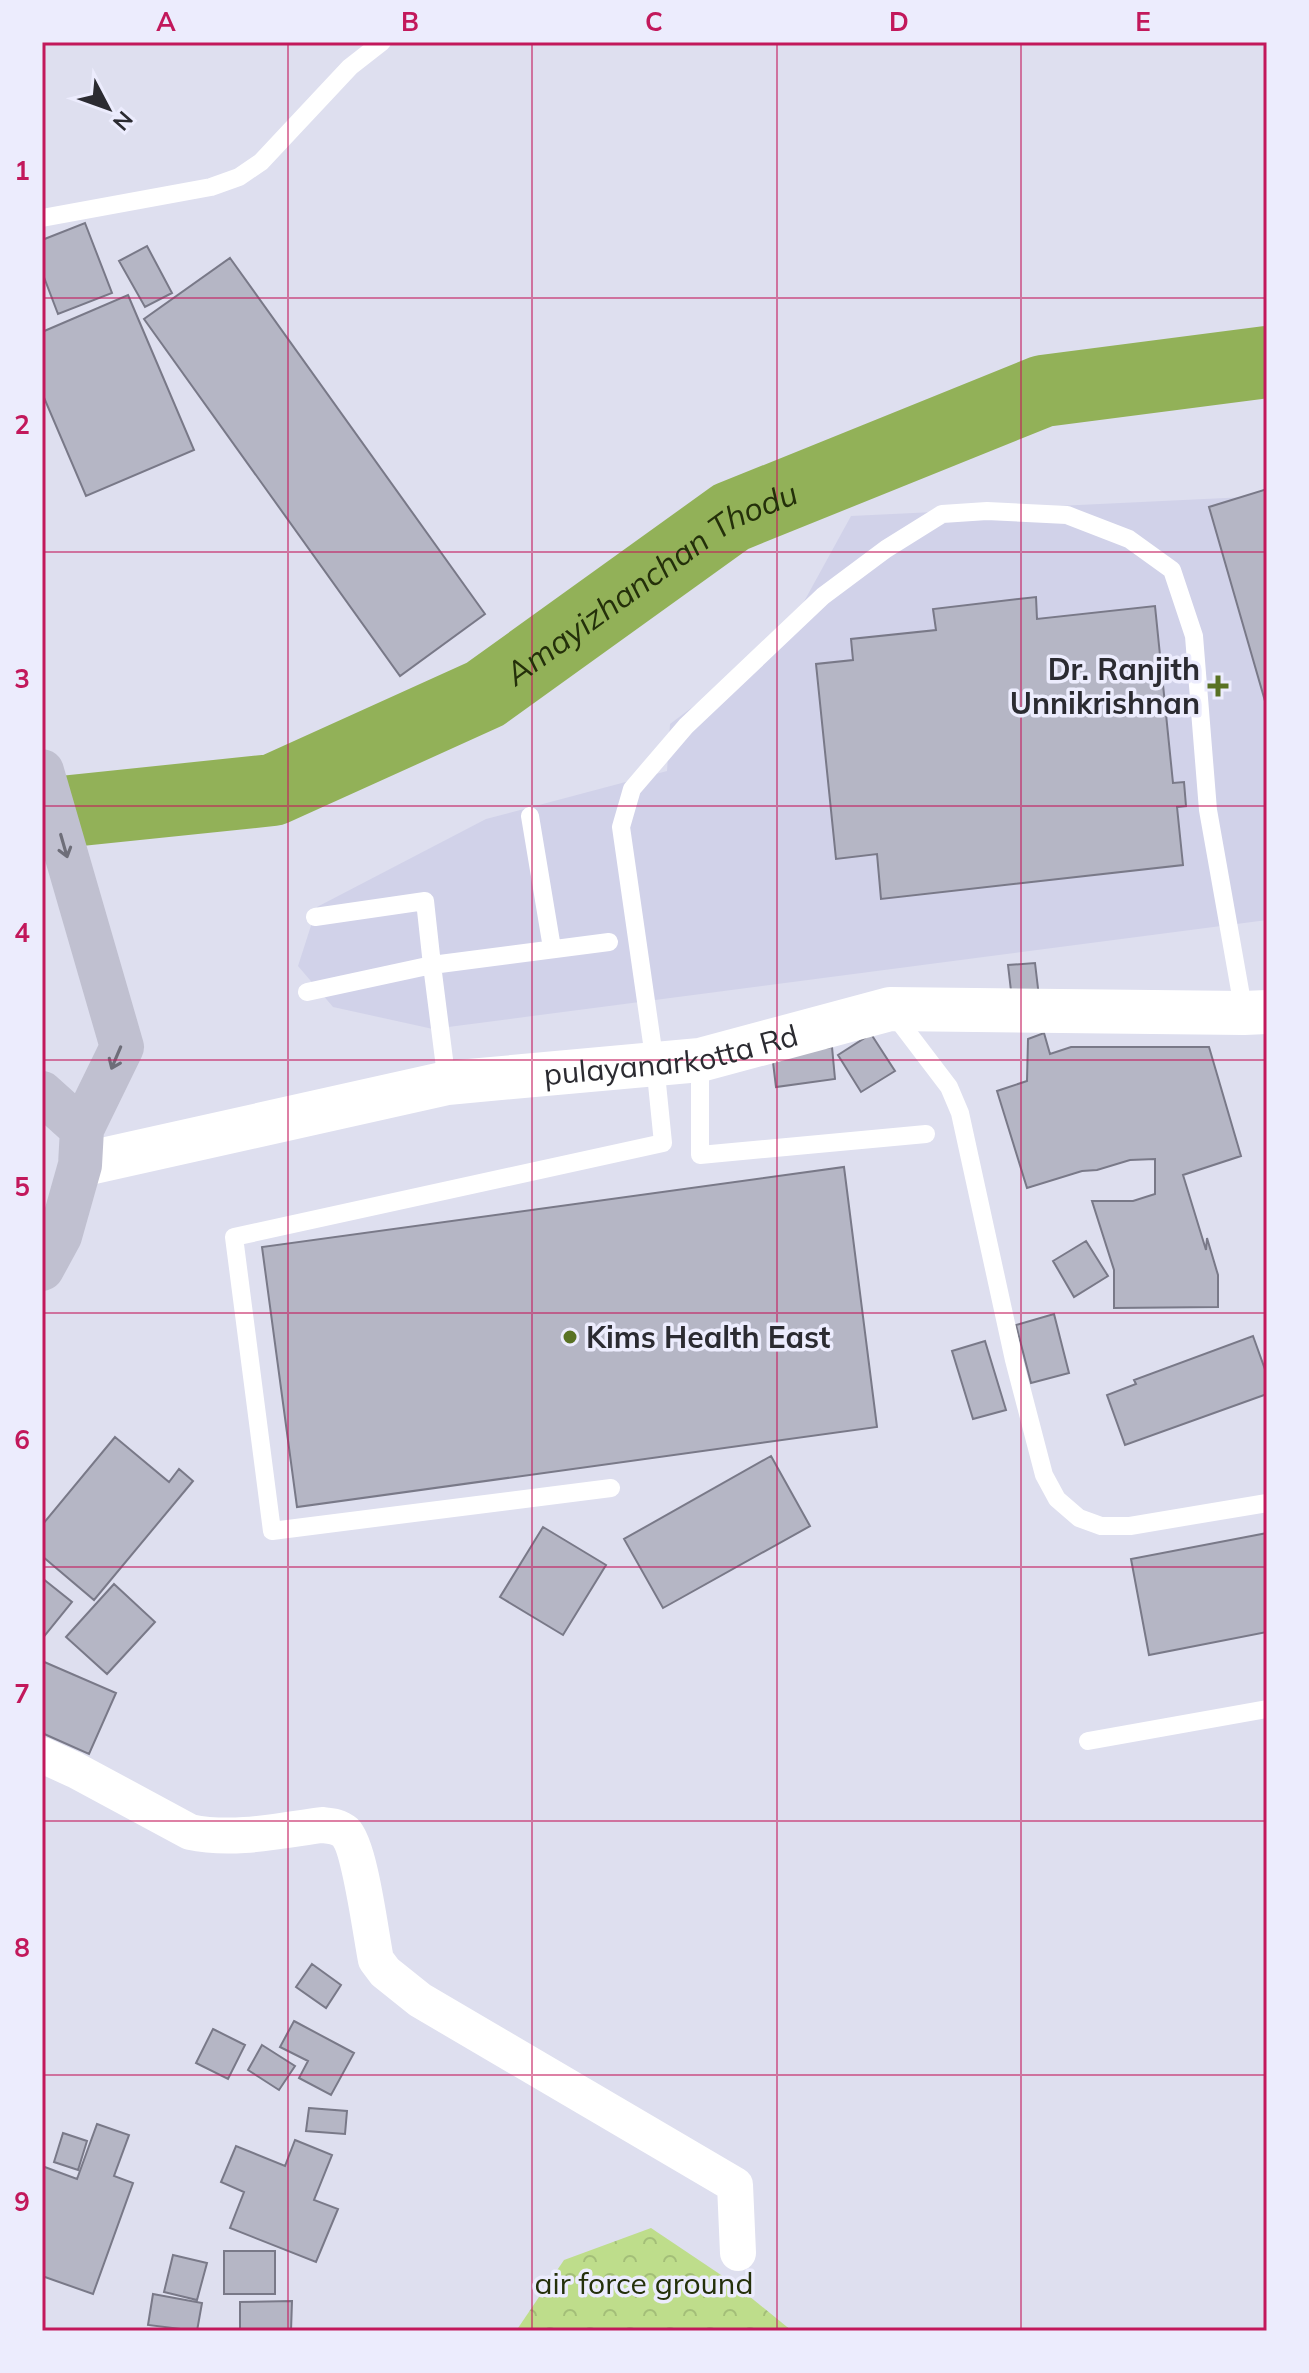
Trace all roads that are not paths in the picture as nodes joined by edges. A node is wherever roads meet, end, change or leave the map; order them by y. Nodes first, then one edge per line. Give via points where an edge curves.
1 (382, 42) edge
2 (42, 218) edge
3 (42, 771) edge
4 (530, 816) dead end
5 (315, 917) dead end
6 (609, 942) dead end
7 (552, 948) junction
8 (432, 965) junction
9 (307, 992) dead end
10 (890, 1009) junction
11 (1256, 1012) edge
12 (700, 1060) junction
13 (655, 1064) junction
14 (447, 1083) junction
15 (42, 1093) edge
16 (926, 1134) dead end
17 (699, 1142) junction
18 (663, 1143) junction
19 (81, 1147) junction
20 (42, 1269) edge
21 (611, 1488) dead end
22 (1267, 1503) edge
23 (1267, 1709) edge
24 (1088, 1741) dead end
25 (42, 1755) edge
26 (738, 2253) dead end

1 - 2 lane via 350,67 261,162 239,177 211,187
3 -> 19 main road via 122,1047
4 - 7 lane
5 - 8 lane via 425,901
6 - 7 lane
7 - 8 lane
8 - 9 lane
8 - 14 lane
10 - 11 street, pulayanarkotta Rd
10 - 12 street, pulayanarkotta Rd
10 - 22 lane via 949,1087 960,1113 1014,1360 1044,1475 1057,1499 1079,1518 1101,1526
11 - 13 lane via 1208,810 1194,636 1172,570 1129,539 1067,515 942,514 823,596 686,726 632,789 621,827
12 - 13 street, pulayanarkotta Rd
12 - 17 lane
13 - 14 street, pulayanarkotta Rd
13 - 18 lane
14 - 19 street, pulayanarkotta Rd
15 - 19 main road
16 - 17 lane via 700,1155
17 - 18 lane
18 - 21 lane via 234,1237 272,1531
19 - 20 main road via 60,1236
23 - 24 lane
25 - 26 street via 190,1832 231,1836 322,1825 347,1834 376,1960 385,1972 420,2000 735,2185

